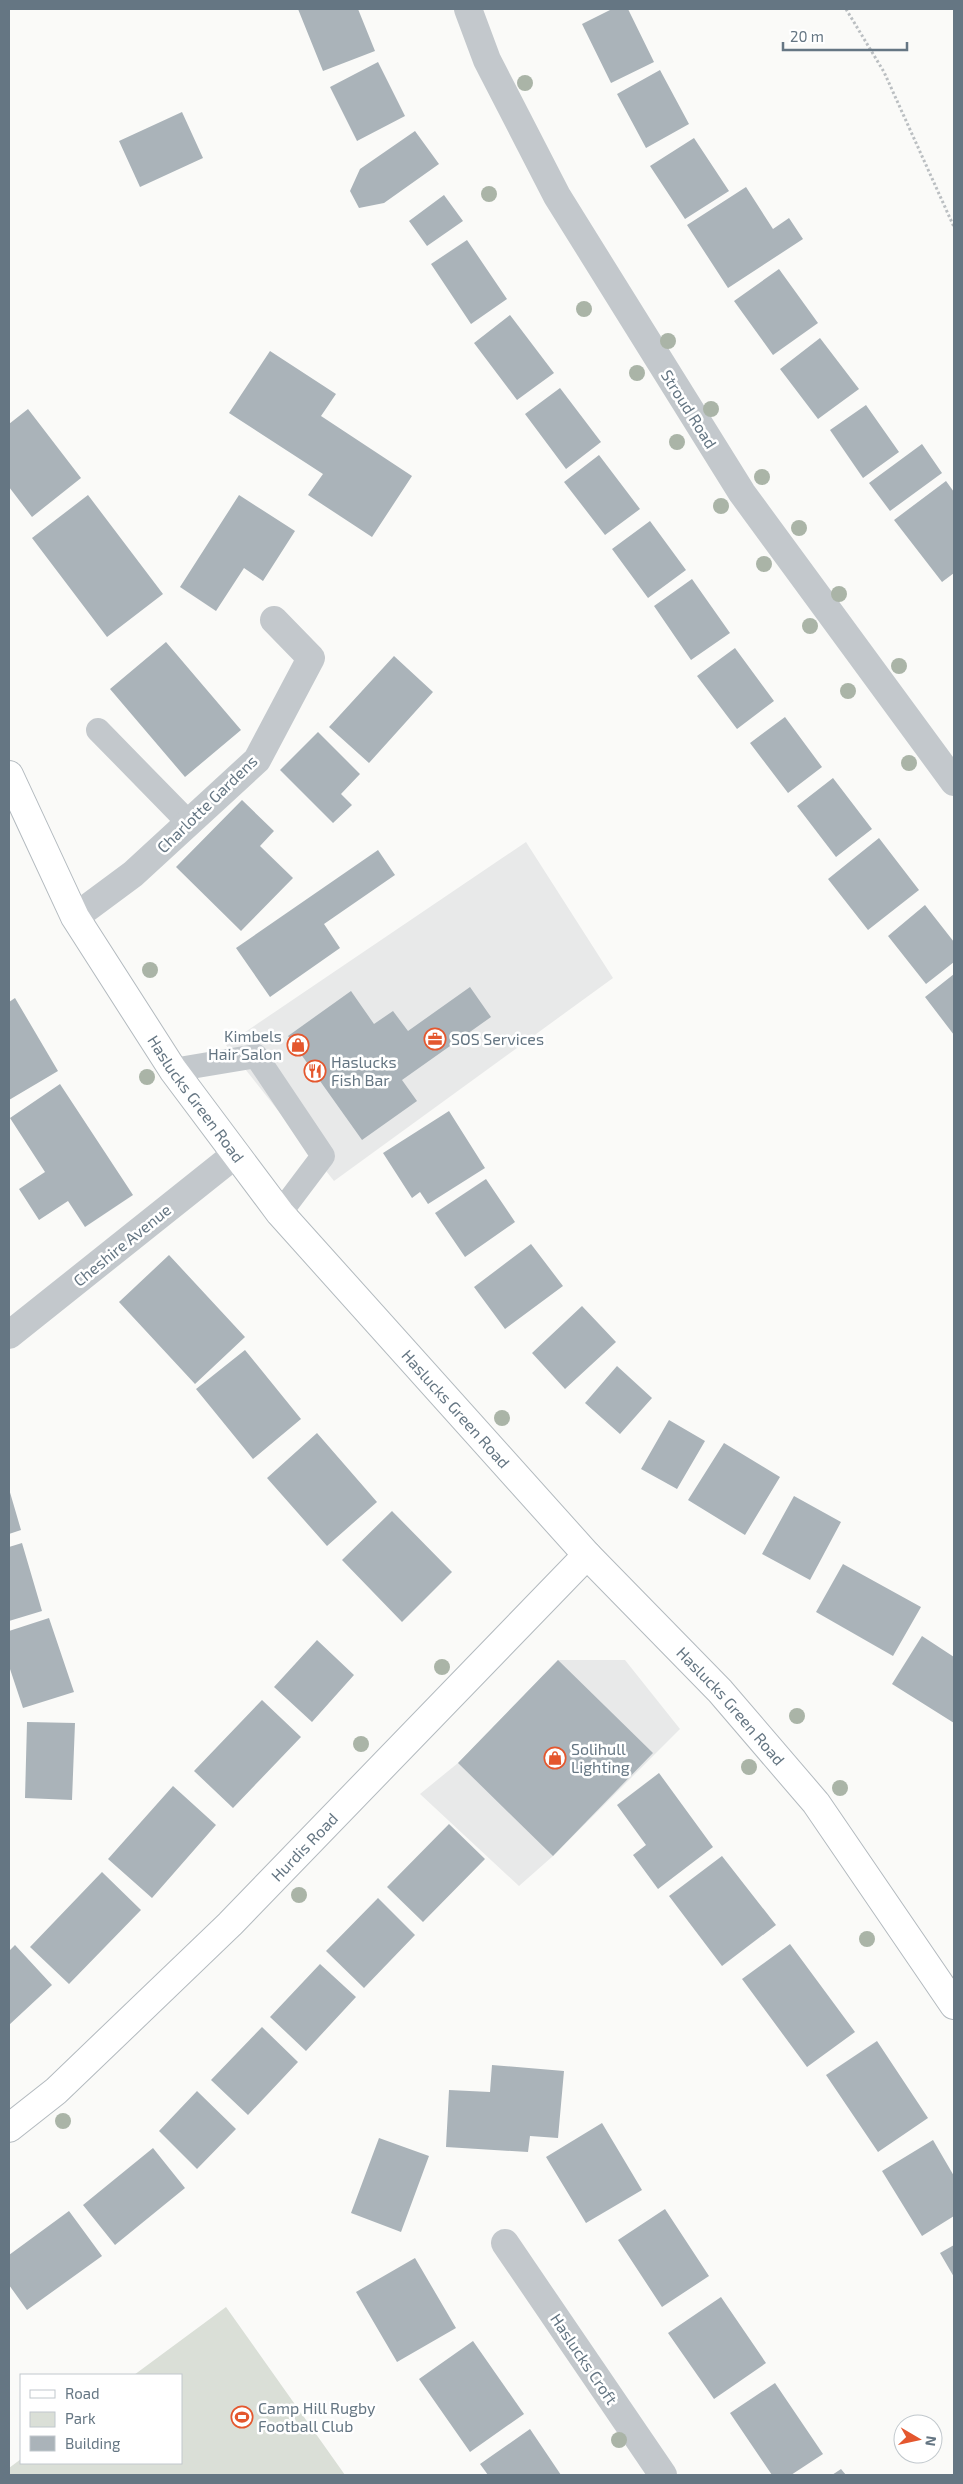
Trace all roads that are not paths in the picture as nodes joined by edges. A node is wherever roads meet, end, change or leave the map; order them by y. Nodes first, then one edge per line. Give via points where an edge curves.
1 (468, 9) edge
2 (274, 620) dead end
3 (98, 730) dead end
4 (9, 775) edge
5 (954, 782) edge
6 (189, 824) junction
7 (75, 917) junction
8 (173, 1070) junction
9 (236, 1154) junction
10 (280, 1214) junction
11 (9, 1335) edge
12 (587, 1555) junction
13 (954, 2005) edge
14 (9, 2128) edge
15 (505, 2243) dead end
16 (663, 2475) edge

1 - 5 street, Stroud Road via 487,60 557,196 742,494
2 - 6 street, Charlotte Gardens via 311,658 257,760
3 - 6 lane
4 - 7 street, Haslucks Green Road
6 - 7 street, Charlotte Gardens via 133,874
7 - 8 street, Haslucks Green Road
8 - 9 street, Haslucks Green Road
8 - 10 lane via 256,1056 323,1156
9 - 10 street, Haslucks Green Road
9 - 11 street, Cheshire Avenue
10 - 12 street, Haslucks Green Road
12 - 13 street, Haslucks Green Road via 720,1692 816,1803
12 - 14 street, Hurdis Road via 230,1924 56,2091
15 - 16 street, Haslucks Croft

